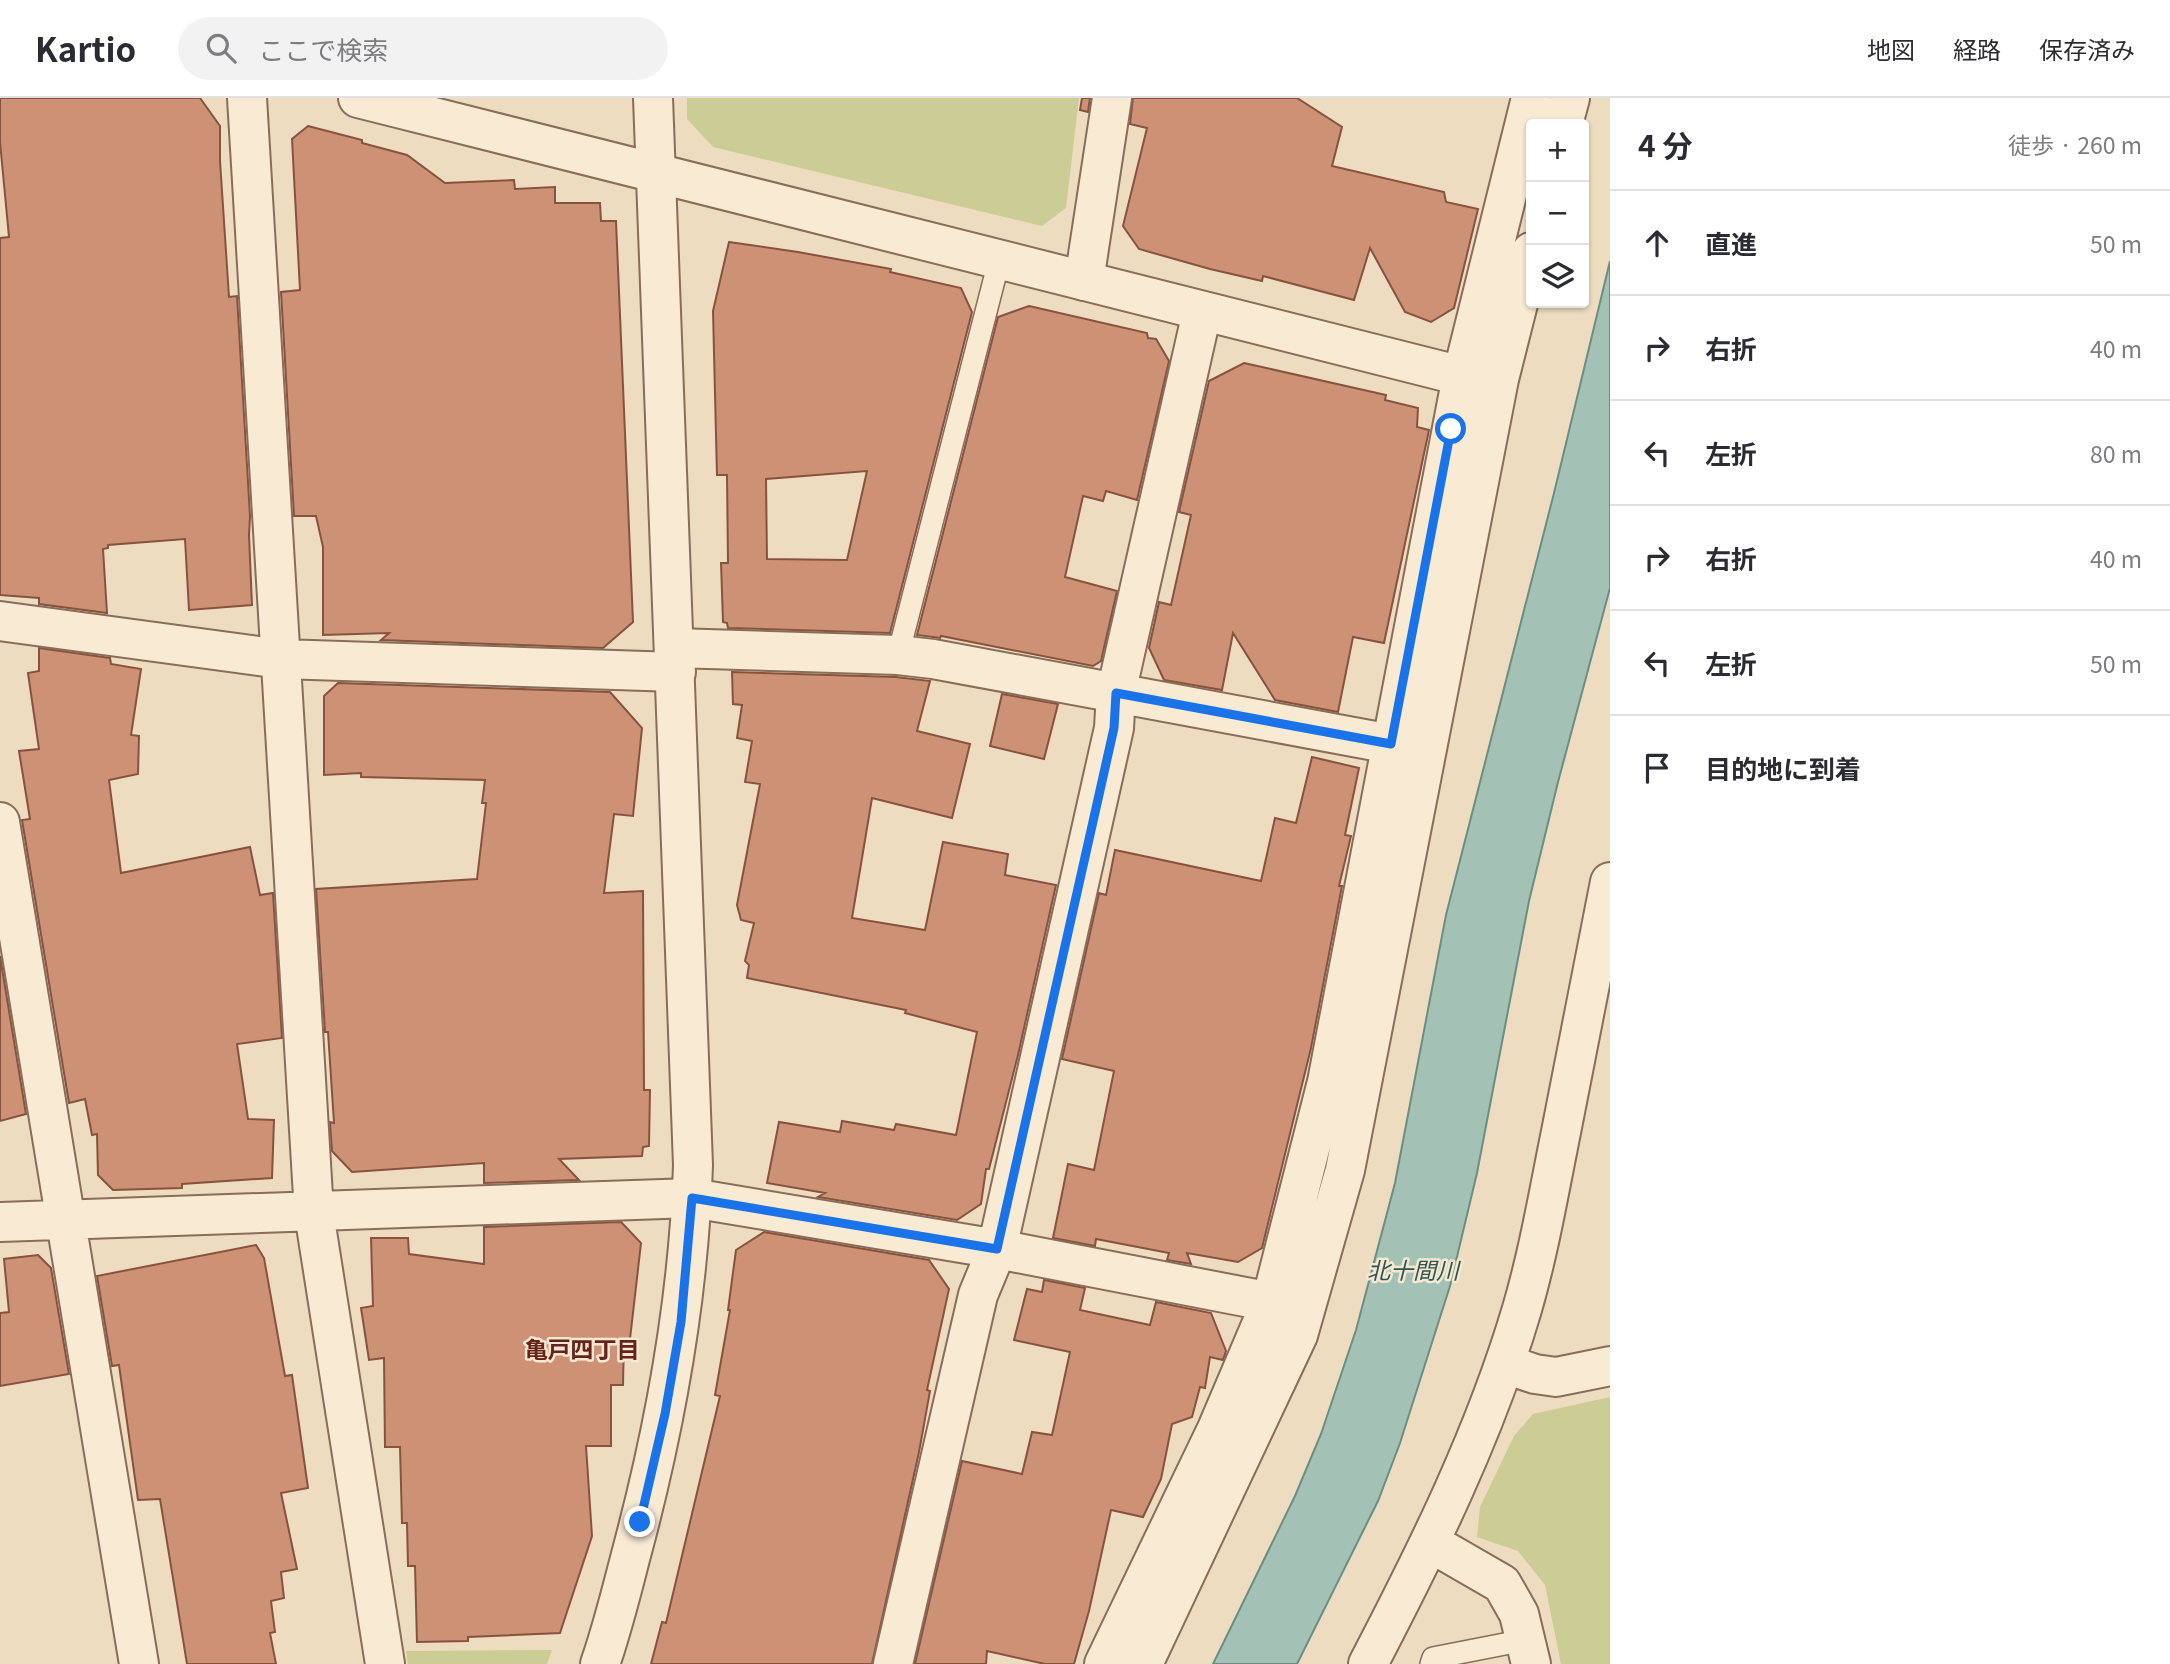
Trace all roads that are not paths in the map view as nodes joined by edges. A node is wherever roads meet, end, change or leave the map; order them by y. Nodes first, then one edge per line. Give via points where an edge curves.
1 (247, 98) edge
2 (358, 98) edge
3 (653, 98) edge
4 (1112, 98) edge
5 (1531, 98) edge
6 (1570, 98) edge
7 (1564, 119) edge
8 (657, 173) junction
9 (999, 261) junction
10 (1526, 273) edge
11 (1084, 281) junction
12 (1202, 312) junction
13 (1462, 376) junction
14 (0, 621) edge
15 (898, 655) junction
16 (281, 659) junction
17 (675, 660) junction
18 (1116, 693) junction
19 (1391, 744) junction
20 (0, 822) edge
21 (1610, 882) edge
22 (692, 1198) junction
23 (314, 1213) junction
24 (67, 1219) junction
25 (0, 1222) edge
26 (997, 1249) junction
27 (1270, 1303) junction
28 (1505, 1364) junction
29 (1610, 1366) edge
30 (1431, 1543) junction
31 (1528, 1652) edge
32 (139, 1664) edge
33 (385, 1664) edge
34 (600, 1664) edge
35 (893, 1664) edge
36 (1104, 1664) edge
37 (1143, 1664) edge
38 (1368, 1664) edge
39 (1431, 1664) edge

1 - 16 street
2 - 8 street
3 - 8 street
4 - 11 street
5 - 13 street
6 - 7 street
8 - 9 street
8 - 17 street
9 - 11 street
9 - 15 lane
10 - 37 street via 1497,393 1345,1170 1298,1335
11 - 12 street
12 - 13 street
12 - 18 street
13 - 19 street
14 - 16 street
15 - 17 street
15 - 18 street
16 - 17 street
16 - 23 street
17 - 22 street
18 - 19 street
18 - 26 street via 1114,728
19 - 27 street via 1327,1082
20 - 24 street
21 - 28 street via 1539,1245
22 - 23 street
22 - 26 street
22 - 34 street via 681,1322 665,1414
23 - 24 street
23 - 33 street
24 - 25 street
24 - 32 street
26 - 27 street
26 - 35 street via 978,1295
27 - 36 street via 1217,1429
28 - 29 street via 1556,1377
28 - 30 street
30 - 31 street via 1502,1584 1519,1614
30 - 38 street
31 - 39 lane via 1433,1658

